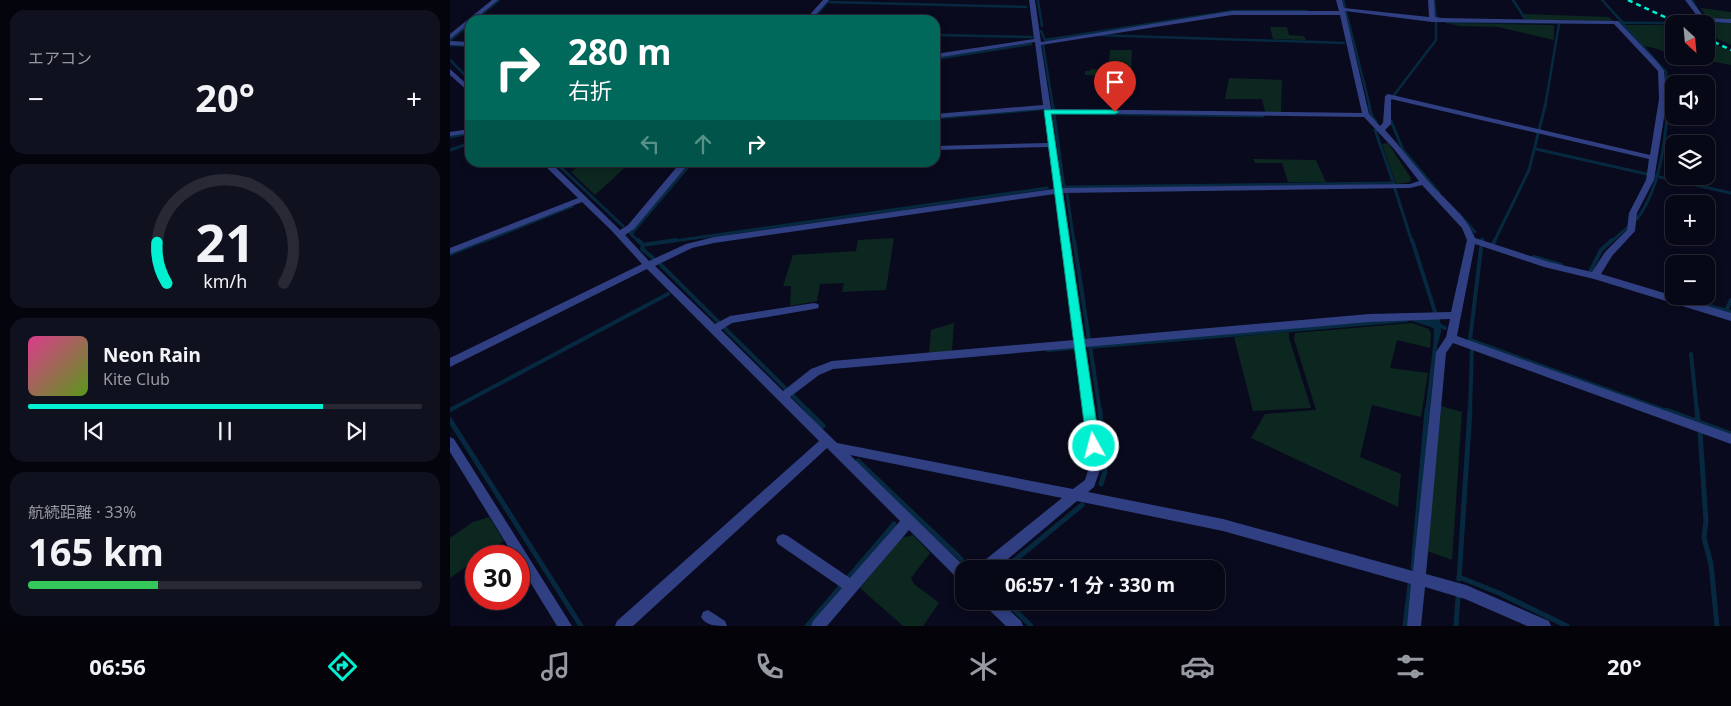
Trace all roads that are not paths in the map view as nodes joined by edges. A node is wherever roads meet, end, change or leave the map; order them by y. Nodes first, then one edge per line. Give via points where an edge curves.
1 (495, 0) edge
2 (826, 0) edge
3 (1032, 0) edge
4 (1339, 0) edge
5 (1431, 0) edge
6 (1688, 0) edge
7 (1343, 11) junction
8 (476, 15) edge
9 (812, 15) edge
10 (1432, 20) junction
11 (1731, 21) edge
12 (465, 24) edge
13 (450, 36) edge
14 (1037, 42) junction
15 (450, 43) edge
16 (465, 44) edge
17 (940, 55) edge
18 (450, 70) edge
19 (465, 86) edge
20 (1050, 110) junction
21 (1366, 114) junction
22 (940, 116) edge
23 (1381, 129) junction
24 (465, 132) edge
25 (450, 134) edge
26 (1052, 145) junction
27 (940, 148) edge
28 (1654, 158) junction
29 (550, 167) edge
30 (682, 167) edge
31 (1424, 182) junction
32 (1058, 191) junction
33 (583, 199) junction
34 (619, 234) junction
35 (1478, 243) junction
36 (450, 251) edge
37 (648, 265) junction
38 (1595, 276) junction
39 (814, 306) dead end
40 (1456, 315) junction
41 (1731, 317) edge
42 (714, 330) junction
43 (1451, 338) junction
44 (1086, 342) junction
45 (450, 363) edge
46 (783, 397) junction
47 (1731, 438) edge
48 (450, 442) edge
49 (830, 444) junction
50 (1076, 496) junction
51 (908, 521) junction
52 (783, 540) dead end
53 (997, 560) edge
54 (955, 566) edge
55 (1420, 580) junction
56 (852, 587) junction
57 (999, 610) edge
58 (708, 617) dead end
59 (565, 626) edge
60 (622, 626) edge
61 (720, 626) edge
62 (818, 626) edge
63 (1016, 626) edge
64 (1414, 626) edge
65 (1544, 626) edge

1 - 8 street
2 - 9 street
3 - 14 street
4 - 7 street
5 - 10 street
6 - 11 street via 1703,20
7 - 10 street
7 - 14 street via 1232,13
7 - 21 street
10 - 28 street via 1618,24 1661,71 1663,99
12 - 13 street
14 - 17 street
14 - 20 street
15 - 16 street
18 - 19 street
20 - 21 street
20 - 22 street
20 - 26 street
21 - 23 street
23 - 28 street via 1387,124 1386,99 1393,97
23 - 31 street
24 - 25 street
26 - 27 street
26 - 32 street
28 - 38 street via 1651,175 1633,213 1632,231 1608,254
29 - 33 street
30 - 34 street via 631,228
31 - 32 street via 1410,186
31 - 35 street
32 - 37 street via 714,240 689,246
32 - 44 street
33 - 34 street
33 - 36 street
34 - 37 street
35 - 38 street
35 - 40 street
37 - 42 street
37 - 45 street
38 - 41 street
39 - 42 street via 730,320
40 - 43 street
40 - 44 street via 1435,314
42 - 46 street
43 - 47 street
43 - 55 street via 1441,352
44 - 46 street via 832,365 814,372
44 - 50 street via 1096,464 1090,483
46 - 49 street
48 - 59 street
49 - 50 street
49 - 51 street
49 - 60 street
50 - 53 street
50 - 55 street via 1223,525
51 - 54 street
51 - 56 street
52 - 56 street
55 - 64 street
55 - 65 street via 1466,592
56 - 62 street
57 - 63 street
58 - 61 street

